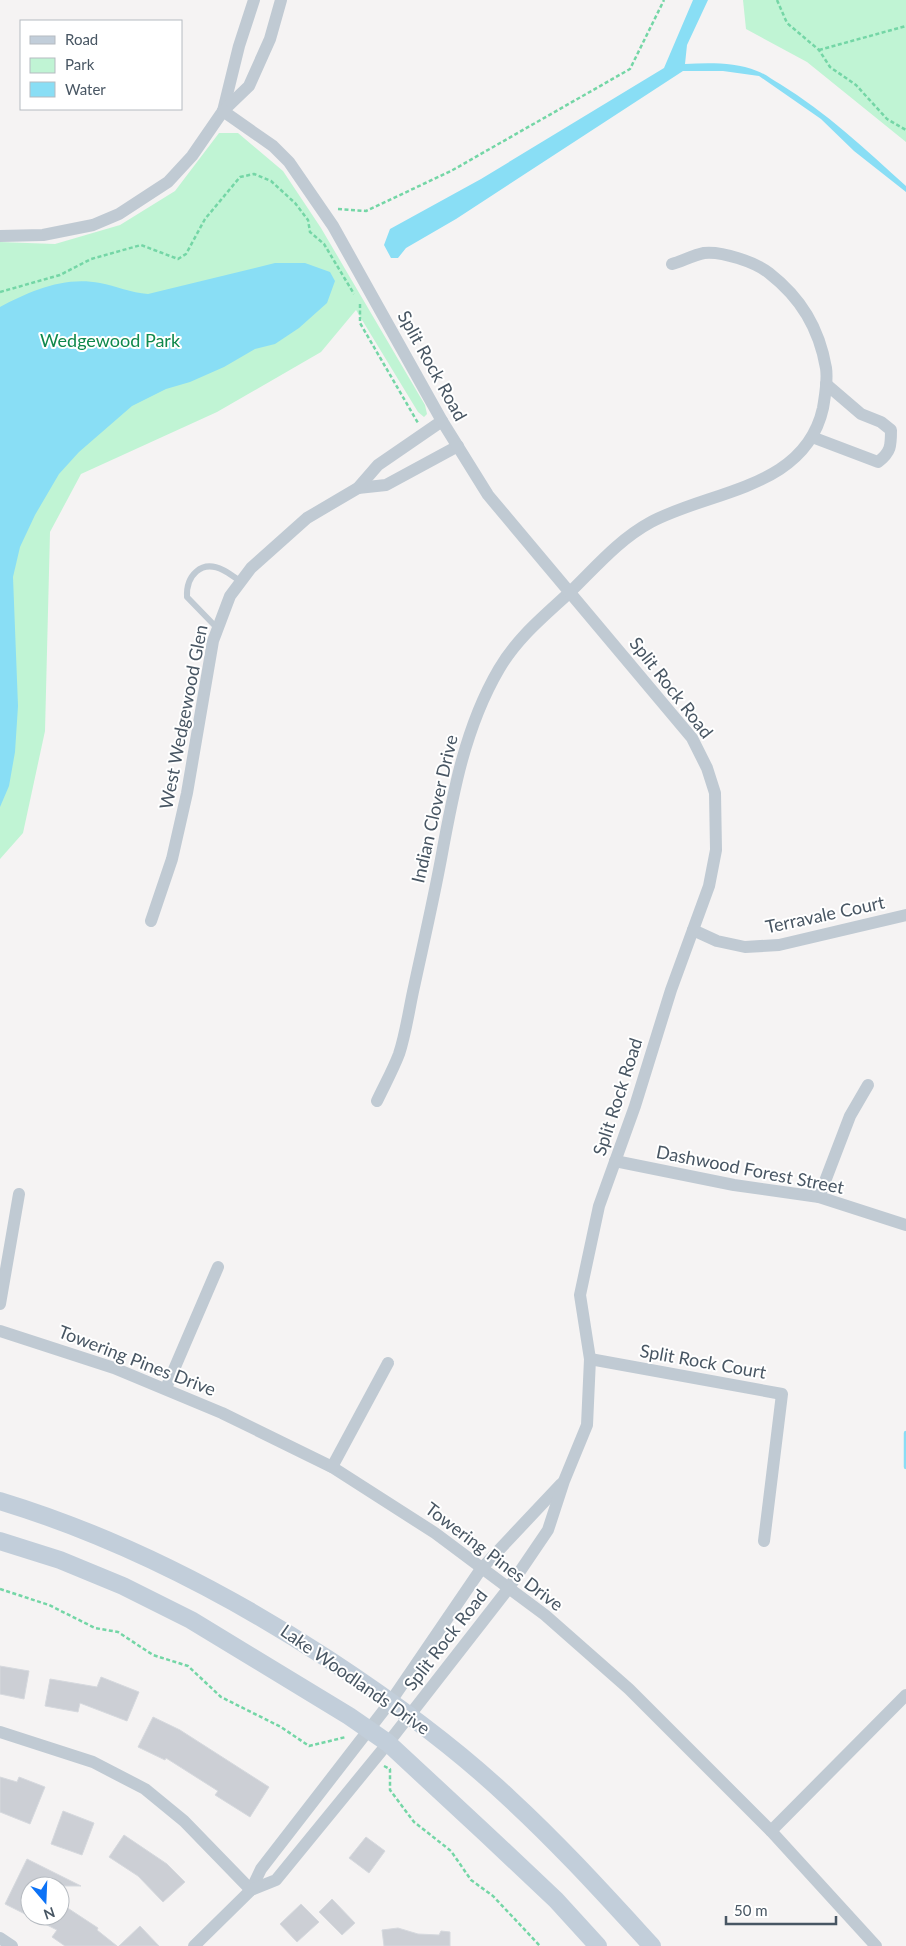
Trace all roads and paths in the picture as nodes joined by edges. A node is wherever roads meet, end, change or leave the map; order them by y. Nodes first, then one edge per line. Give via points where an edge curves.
1 (254, 0) edge
2 (281, 0) edge
3 (664, 0) edge
4 (777, 0) edge
5 (906, 26) edge
6 (819, 50) junction
7 (223, 111) junction
8 (906, 130) edge
9 (326, 214) junction
10 (308, 220) junction
11 (0, 236) edge
12 (672, 264) dead end
13 (0, 292) edge
14 (356, 296) dead end
15 (360, 300) dead end
16 (826, 384) junction
17 (442, 421) junction
18 (424, 433) junction
19 (812, 437) junction
20 (458, 446) junction
21 (358, 488) junction
22 (240, 581) junction
23 (570, 592) junction
24 (217, 628) junction
25 (906, 915) edge
26 (151, 920) dead end
27 (693, 930) junction
28 (868, 1085) dead end
29 (378, 1101) dead end
30 (615, 1161) junction
31 (19, 1194) dead end
32 (819, 1197) junction
33 (906, 1225) edge
34 (218, 1267) dead end
35 (0, 1304) edge
36 (0, 1330) edge
37 (590, 1359) junction
38 (388, 1364) dead end
39 (166, 1388) junction
40 (332, 1467) junction
41 (564, 1481) junction
42 (0, 1501) edge
43 (0, 1541) edge
44 (764, 1541) dead end
45 (481, 1569) junction
46 (508, 1588) junction
47 (0, 1590) edge
48 (906, 1694) edge
49 (391, 1701) junction
50 (410, 1715) junction
51 (368, 1729) junction
52 (0, 1732) edge
53 (388, 1743) junction
54 (355, 1745) junction
55 (375, 1759) junction
56 (771, 1831) junction
57 (251, 1890) junction
58 (0, 1938) edge
59 (12, 1946) edge
60 (194, 1946) edge
61 (540, 1946) edge
62 (598, 1946) edge
63 (652, 1946) edge
64 (876, 1946) edge

1 - 7 street
2 - 7 street via 270,39 248,86
3 - 9 path via 630,69 452,171 366,211 339,209
4 - 6 path via 788,23
5 - 6 path
6 - 8 path via 830,66
7 - 9 street, Split Rock Road via 273,146 289,162
7 - 11 street via 192,156 168,182 119,214 68,232
9 - 10 path
9 - 17 street, Split Rock Road
10 - 13 path via 271,181 248,174 240,177 205,218 186,254 178,259 141,246 91,259 60,275
10 - 14 path via 310,232 324,244
12 - 16 street, Indian Clover Drive via 706,253 738,258 765,270 789,290 806,311 817,332
15 - 18 path via 360,323
16 - 19 street, Indian Clover Drive via 820,418
16 - 19 street via 860,414 881,422 891,430 891,448 888,455 878,462
17 - 18 street, West Wedgewood Glen
17 - 20 street, Split Rock Road
18 - 21 street, West Wedgewood Glen via 378,465
19 - 23 street, Indian Clover Drive via 803,451 763,479 650,523 598,562
20 - 21 street, West Wedgewood Glen via 386,485
20 - 23 street, Split Rock Road via 488,495
21 - 22 street, West Wedgewood Glen via 307,518 269,550
22 - 24 street, West Wedgewood Glen
22 - 24 lane via 221,569 207,566 193,574 186,586 187,598
23 - 27 street, Split Rock Road via 686,730 707,768 715,793 716,850 709,886
23 - 29 street, Indian Clover Drive via 516,645 479,706 456,777 431,911 399,1053
24 - 26 street, West Wedgewood Glen via 187,793 172,859
25 - 27 street, Terravale Court via 779,946 745,947 717,941
27 - 30 street, Split Rock Road
28 - 32 street via 850,1116
30 - 32 street, Dashwood Forest Street via 734,1185
30 - 37 street, Split Rock Road via 599,1206 580,1295
31 - 35 street
32 - 33 street, Dashwood Forest Street
34 - 39 street
36 - 39 street, Towering Pines Drive
37 - 41 street, Split Rock Road via 587,1425
37 - 44 street, Split Rock Court via 782,1394
38 - 40 street
39 - 40 street, Towering Pines Drive
40 - 45 street, Towering Pines Drive via 435,1533
41 - 45 street, Split Rock Road
41 - 46 street, Split Rock Road via 548,1530
42 - 49 main road, Lake Woodlands Drive via 133,1550 214,1590 274,1624
43 - 51 main road, Lake Woodlands Drive via 60,1560 123,1586 191,1620 289,1677
45 - 46 street, Towering Pines Drive
45 - 49 street, Split Rock Road
46 - 50 street, Split Rock Road
46 - 56 street, Towering Pines Drive via 545,1615 629,1689
47 - 54 path via 49,1605 95,1628 118,1632 153,1655 188,1666 221,1697 281,1727 310,1746 346,1737
48 - 56 street
49 - 50 main road, Lake Woodlands Drive
49 - 51 street, Split Rock Road
50 - 53 street, Split Rock Road
50 - 63 main road, Lake Woodlands Drive via 509,1798 573,1860
51 - 53 main road, Lake Woodlands Drive
51 - 54 street, Split Rock Road
52 - 57 street via 93,1762 145,1789 184,1820
53 - 55 street, Split Rock Road
53 - 62 main road, Lake Woodlands Drive via 556,1900
54 - 57 street, Split Rock Road via 262,1869
55 - 57 street, Split Rock Road via 276,1880
55 - 61 path via 390,1769 390,1790 414,1822 452,1851 472,1880 493,1896
56 - 64 street, Towering Pines Drive
57 - 60 street, Split Rock Road
58 - 59 street

